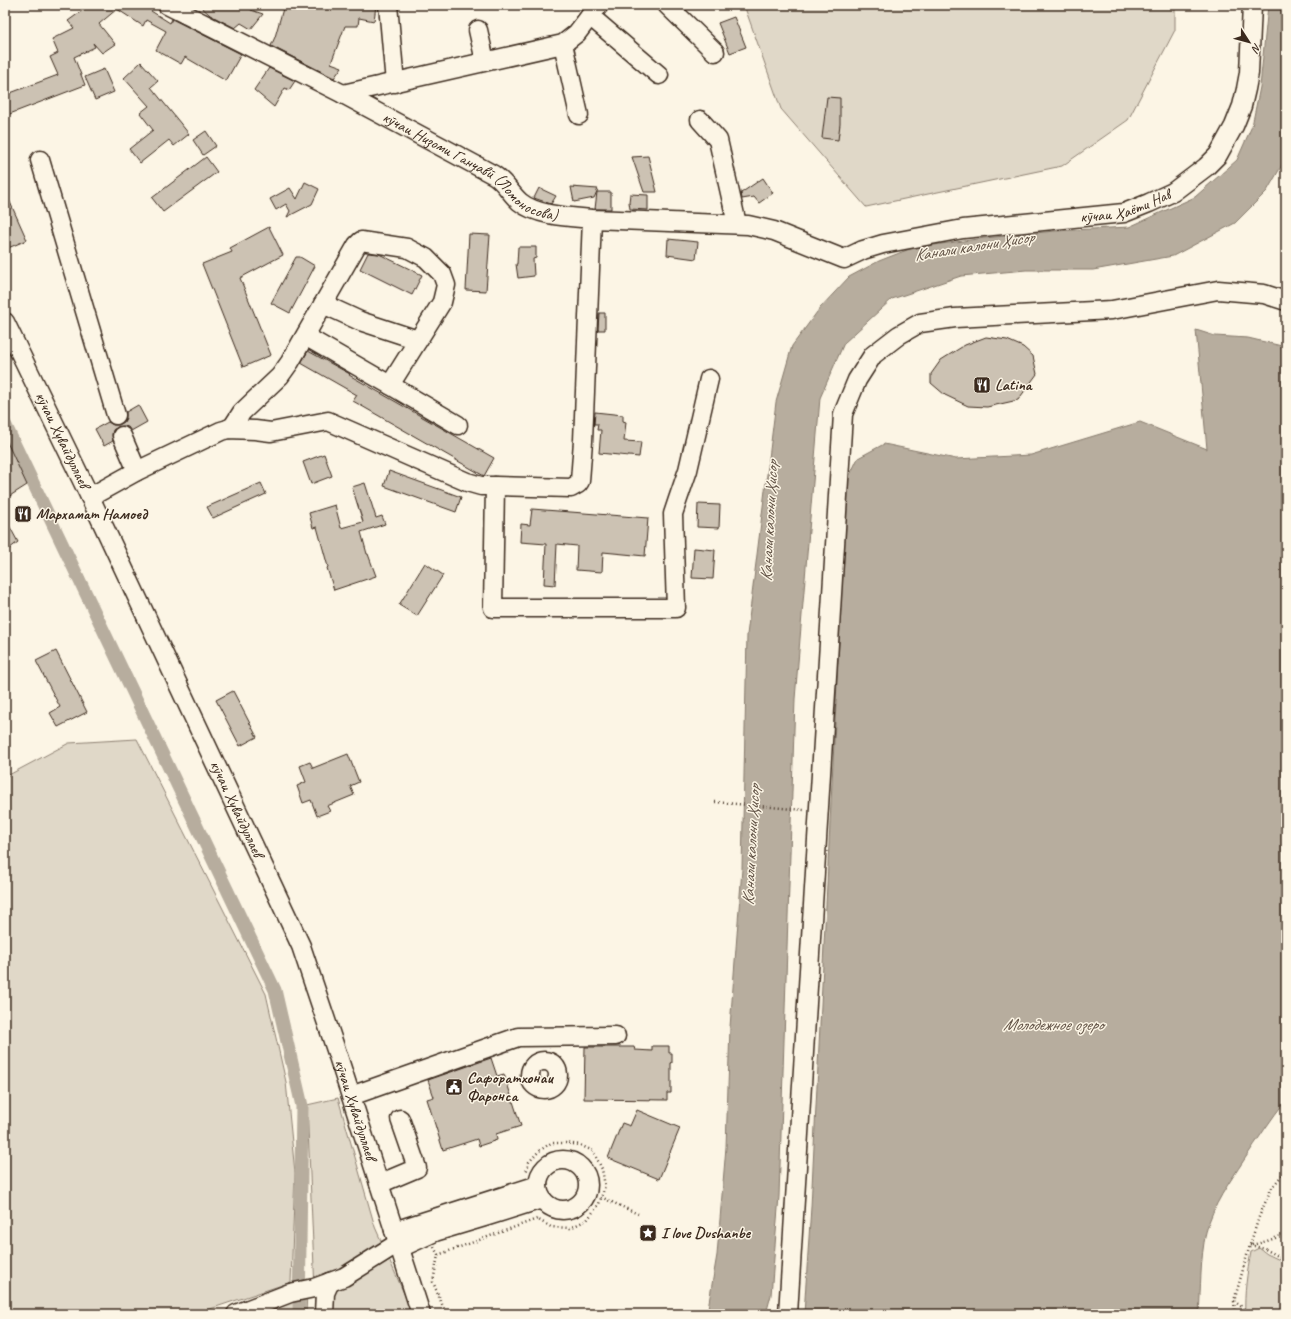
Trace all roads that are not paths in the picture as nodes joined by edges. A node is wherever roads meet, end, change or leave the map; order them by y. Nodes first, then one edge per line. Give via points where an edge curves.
1 (167, 5) edge
2 (388, 5) edge
3 (667, 5) edge
4 (1252, 5) edge
5 (594, 10) edge
6 (478, 30) dead end
7 (563, 44) junction
8 (715, 52) dead end
9 (484, 61) junction
10 (659, 75) dead end
11 (395, 83) junction
12 (343, 94) junction
13 (579, 115) dead end
14 (700, 120) dead end
15 (40, 160) dead end
16 (592, 219) junction
17 (737, 224) junction
18 (797, 240) joint
19 (1286, 301) edge
20 (323, 304) junction
21 (5, 322) edge
22 (305, 336) junction
23 (418, 340) junction
24 (709, 379) dead end
25 (390, 385) junction
26 (116, 415) dead end
27 (458, 425) dead end
28 (228, 429) junction
29 (122, 436) dead end
30 (137, 471) junction
31 (495, 486) junction
32 (90, 496) junction
33 (616, 1036) dead end
34 (533, 1037) junction
35 (537, 1063) dead end
36 (351, 1096) junction
37 (400, 1119) dead end
38 (379, 1184) junction
39 (540, 1192) dead end
40 (397, 1240) junction
41 (322, 1285) junction
42 (236, 1314) edge
43 (324, 1314) edge
44 (421, 1314) edge
45 (788, 1314) edge

1 - 12 street, кӯчаи Низоми Ганҷавӣ (Ломоносова)
2 - 11 street
3 - 8 street
4 - 18 street, кӯчаи Ҳаёти Нав via 1249,73 1242,106 1234,126 1218,155 1173,192 1124,213 963,229 863,250 844,259
5 - 7 street via 577,33
5 - 10 street
6 - 9 street
7 - 9 street
7 - 13 street
9 - 11 street
11 - 12 street
12 - 16 street, кӯчаи Низоми Ганҷавӣ (Ломоносова) via 494,175 527,206 539,212
14 - 17 street via 718,140
15 - 26 street
16 - 17 street, кӯчаи Низоми Ганҷавӣ (Ломоносова)
16 - 31 street via 580,480 571,488
17 - 18 street, кӯчаи Низоми Ганҷавӣ (Ломоносова) via 762,227
19 - 45 street via 1264,294 1218,290 1112,310 955,318 920,323 873,355 857,380 843,414
20 - 22 street
20 - 23 street via 360,321
20 - 23 street via 361,241 407,248 426,258 442,274 446,285 442,302
21 - 32 street, кӯчаи Хувайдуллаев
22 - 25 street
22 - 28 street via 280,376
23 - 25 street
24 - 31 street via 688,470 673,514 676,608 493,608
25 - 27 street
28 - 30 street via 212,434
28 - 31 street via 271,432 328,421 466,482
29 - 30 street
30 - 32 street
32 - 36 street, кӯчаи Хувайдуллаев via 301,946
33 - 34 street
34 - 35 street
34 - 36 street via 518,1037
36 - 38 street, кӯчаи Хувайдуллаев
37 - 38 street via 417,1168
38 - 40 street, кӯчаи Хувайдуллаев
39 - 40 street via 485,1218
40 - 41 street via 344,1277
40 - 44 street, кӯчаи Хувайдуллаев
41 - 42 street via 290,1293
41 - 43 street via 325,1293

